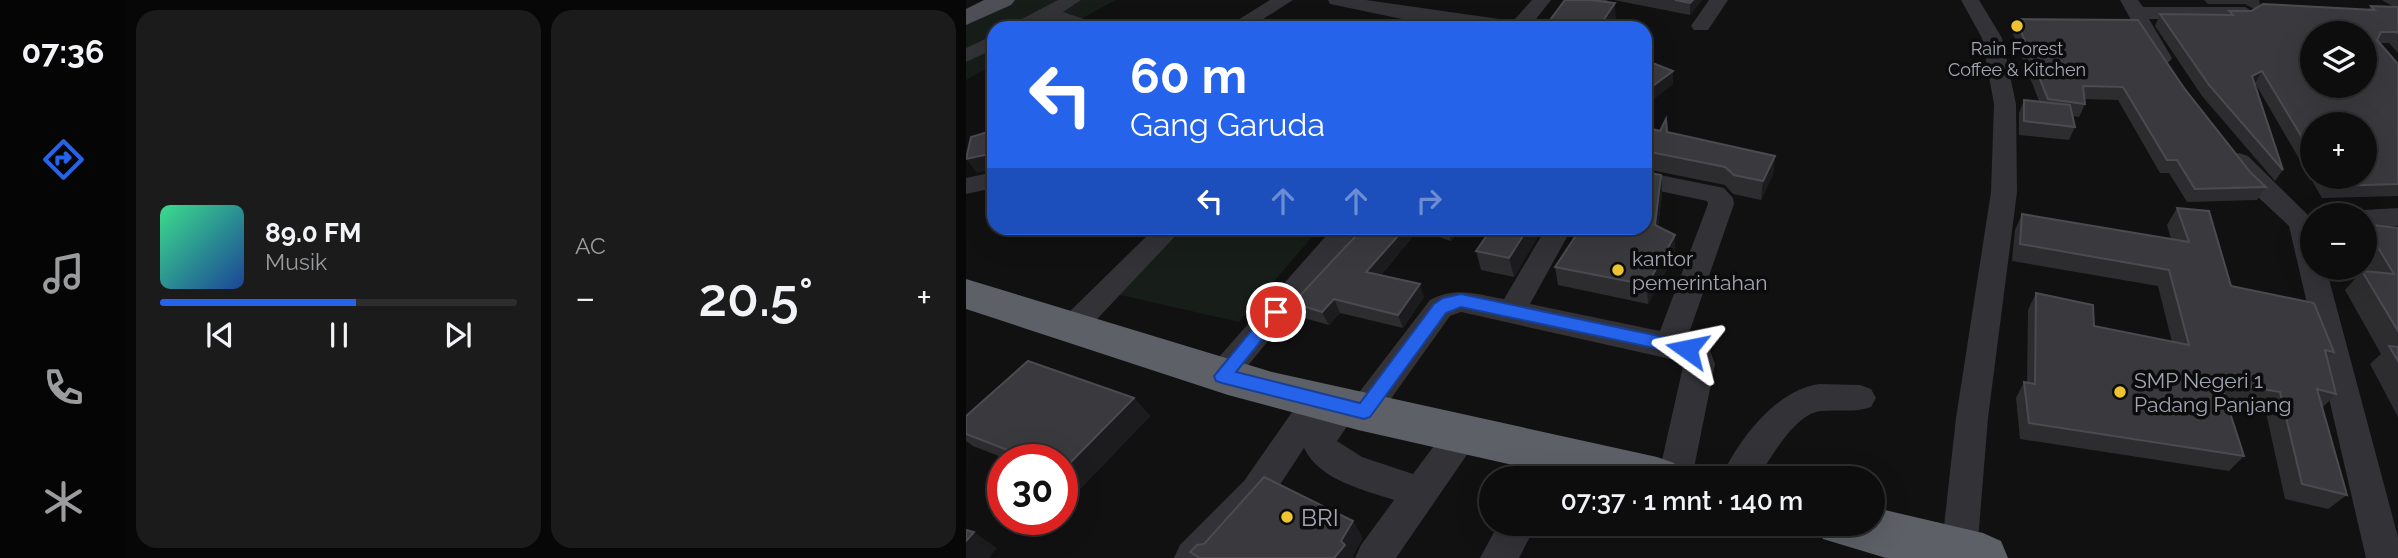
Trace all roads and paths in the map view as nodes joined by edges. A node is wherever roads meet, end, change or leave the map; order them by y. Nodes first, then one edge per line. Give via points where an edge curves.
1 (1003, 0) edge
2 (1072, 0) edge
3 (1284, 0) edge
4 (1337, 0) edge
5 (1542, 0) edge
6 (1593, 0) edge
7 (1599, 0) edge
8 (1719, 0) edge
9 (1970, 0) edge
10 (2133, 7) edge
11 (1046, 13) junction
12 (2245, 13) edge
13 (966, 18) edge
14 (1032, 21) edge
15 (1071, 21) edge
16 (1247, 21) edge
17 (1455, 21) edge
18 (1524, 21) edge
19 (1701, 26) dead end
20 (987, 45) edge
21 (966, 56) edge
22 (2180, 84) edge
23 (2220, 136) edge
24 (1652, 181) edge
25 (987, 182) edge
26 (966, 186) edge
27 (2398, 216) edge
28 (2300, 218) edge
29 (2377, 218) edge
30 (1163, 235) edge
31 (1341, 235) edge
32 (1555, 235) edge
33 (2319, 280) edge
34 (966, 294) edge
35 (1512, 312) junction
36 (1072, 327) junction
37 (1670, 345) junction
38 (1222, 376) junction
39 (1860, 398) dead end
40 (1341, 407) junction
41 (1463, 433) junction
42 (1553, 465) edge
43 (1678, 466) edge
44 (1747, 466) edge
45 (1419, 492) junction
46 (1885, 534) edge
47 (1512, 536) edge
48 (1971, 556) edge
49 (1193, 558) edge
50 (1374, 558) edge
51 (1499, 558) edge
52 (2385, 558) edge

1 - 13 main road
2 - 11 street
3 - 16 street
4 - 17 street
5 - 18 street
6 - 7 street
8 - 19 street
9 - 48 street via 1992,37 2006,104 2004,192 1972,418
10 - 12 street
10 - 22 street
11 - 14 street
11 - 15 street
20 - 21 street
23 - 28 street via 2253,178
24 - 37 street via 1715,194 1721,204
25 - 26 street
27 - 29 street
30 - 36 street
31 - 38 street
32 - 35 street
33 - 52 street
34 - 36 highway
35 - 37 street
35 - 40 street via 1461,300 1440,308
36 - 38 highway
37 - 43 street via 1697,354 1700,364
38 - 40 highway
39 - 44 street via 1804,400 1791,408
40 - 41 highway
40 - 45 street via 1318,443 1324,453 1380,481
40 - 49 street
41 - 42 highway
41 - 45 street
45 - 50 street
46 - 48 highway
47 - 51 street

